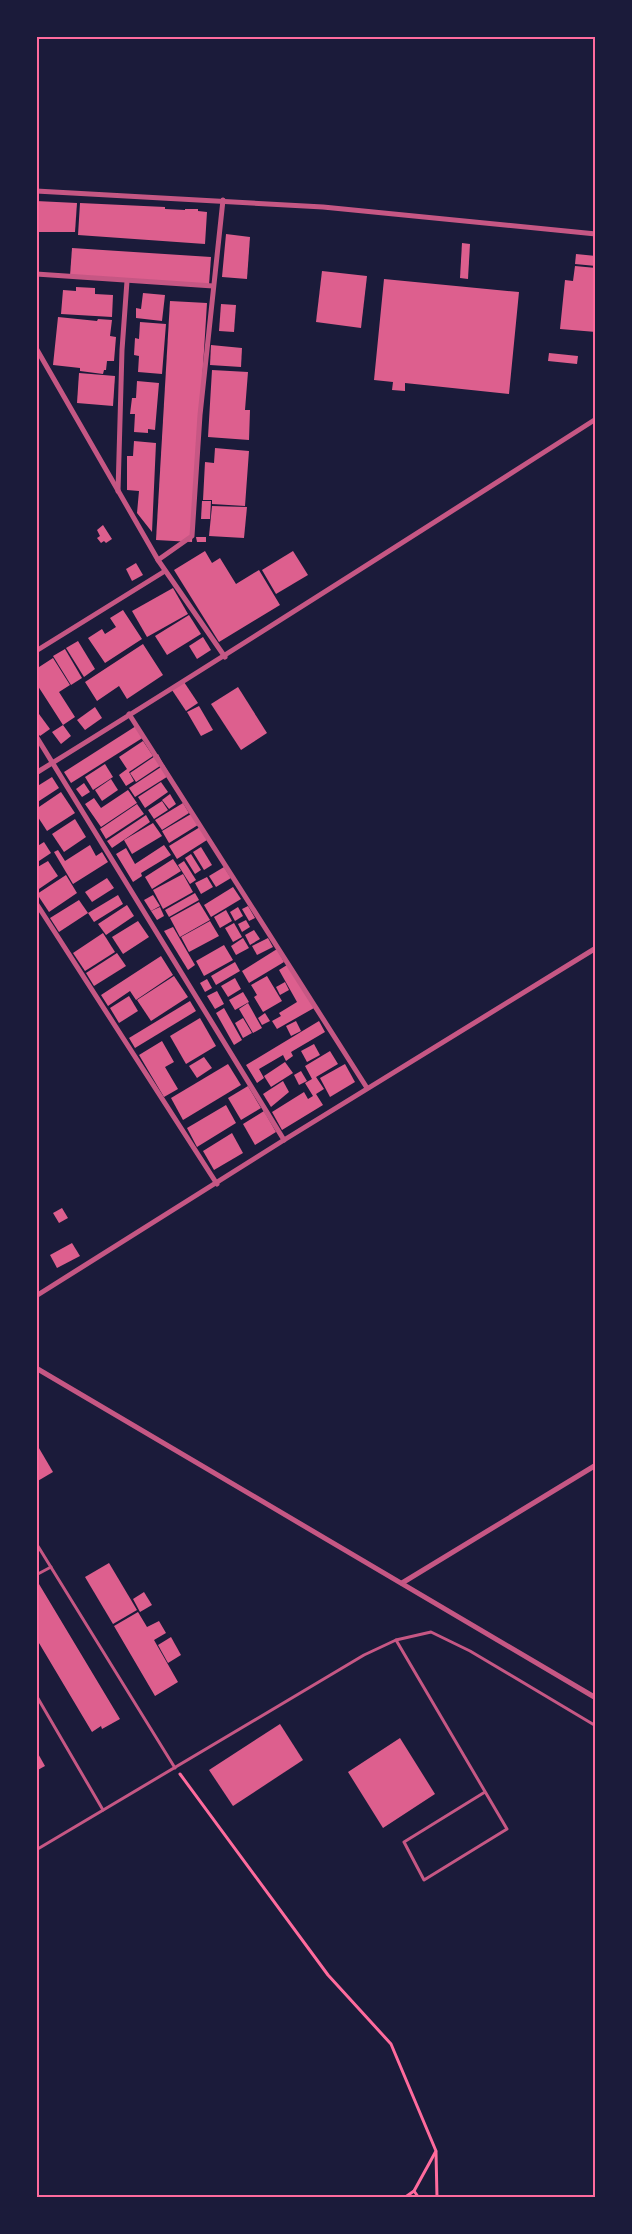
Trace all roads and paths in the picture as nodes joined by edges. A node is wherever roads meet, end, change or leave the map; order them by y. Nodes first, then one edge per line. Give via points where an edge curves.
1 (36, 191) edge
2 (223, 200) junction
3 (596, 234) edge
4 (36, 274) edge
5 (127, 281) junction
6 (213, 286) junction
7 (36, 348) edge
8 (596, 419) edge
9 (118, 492) junction
10 (158, 560) junction
11 (166, 571) junction
12 (36, 651) edge
13 (225, 657) junction
14 (129, 714) junction
15 (36, 736) edge
16 (54, 762) junction
17 (36, 773) edge
18 (36, 903) edge
19 (596, 948) edge
20 (367, 1088) junction
21 (284, 1140) junction
22 (217, 1184) junction
23 (36, 1296) edge
24 (36, 1368) edge
25 (596, 1465) edge
26 (36, 1543) edge
27 (51, 1567) junction
28 (36, 1575) edge
29 (402, 1583) junction
30 (396, 1640) junction
31 (36, 1695) edge
32 (596, 1698) edge
33 (596, 1726) edge
34 (175, 1768) junction
35 (485, 1792) junction
36 (103, 1810) junction
37 (36, 1850) edge
38 (436, 2151) junction
39 (414, 2191) junction
40 (404, 2198) edge
41 (419, 2198) edge
42 (436, 2198) edge

1 - 2 street
2 - 3 street
2 - 6 street
4 - 5 street
5 - 6 street
5 - 9 street
6 - 10 street via 192,536
7 - 9 street
8 - 13 street
9 - 10 street
10 - 11 street
11 - 12 street
11 - 13 street
13 - 14 street
14 - 16 street
14 - 20 street
15 - 16 street
16 - 17 street
16 - 21 street
18 - 22 street
19 - 20 street
20 - 21 street
21 - 22 street
22 - 23 street
24 - 29 street
25 - 29 street
26 - 27 lane
27 - 28 lane
27 - 34 lane
29 - 32 street
30 - 33 lane via 431,1632 470,1651
30 - 34 lane via 364,1655
30 - 35 lane
31 - 36 lane
34 - 36 lane
34 - 38 path via 328,1974 391,2044
35 - 35 lane via 507,1829 424,1880 404,1842
36 - 37 lane
38 - 39 path
38 - 42 path
39 - 40 path
39 - 41 path

